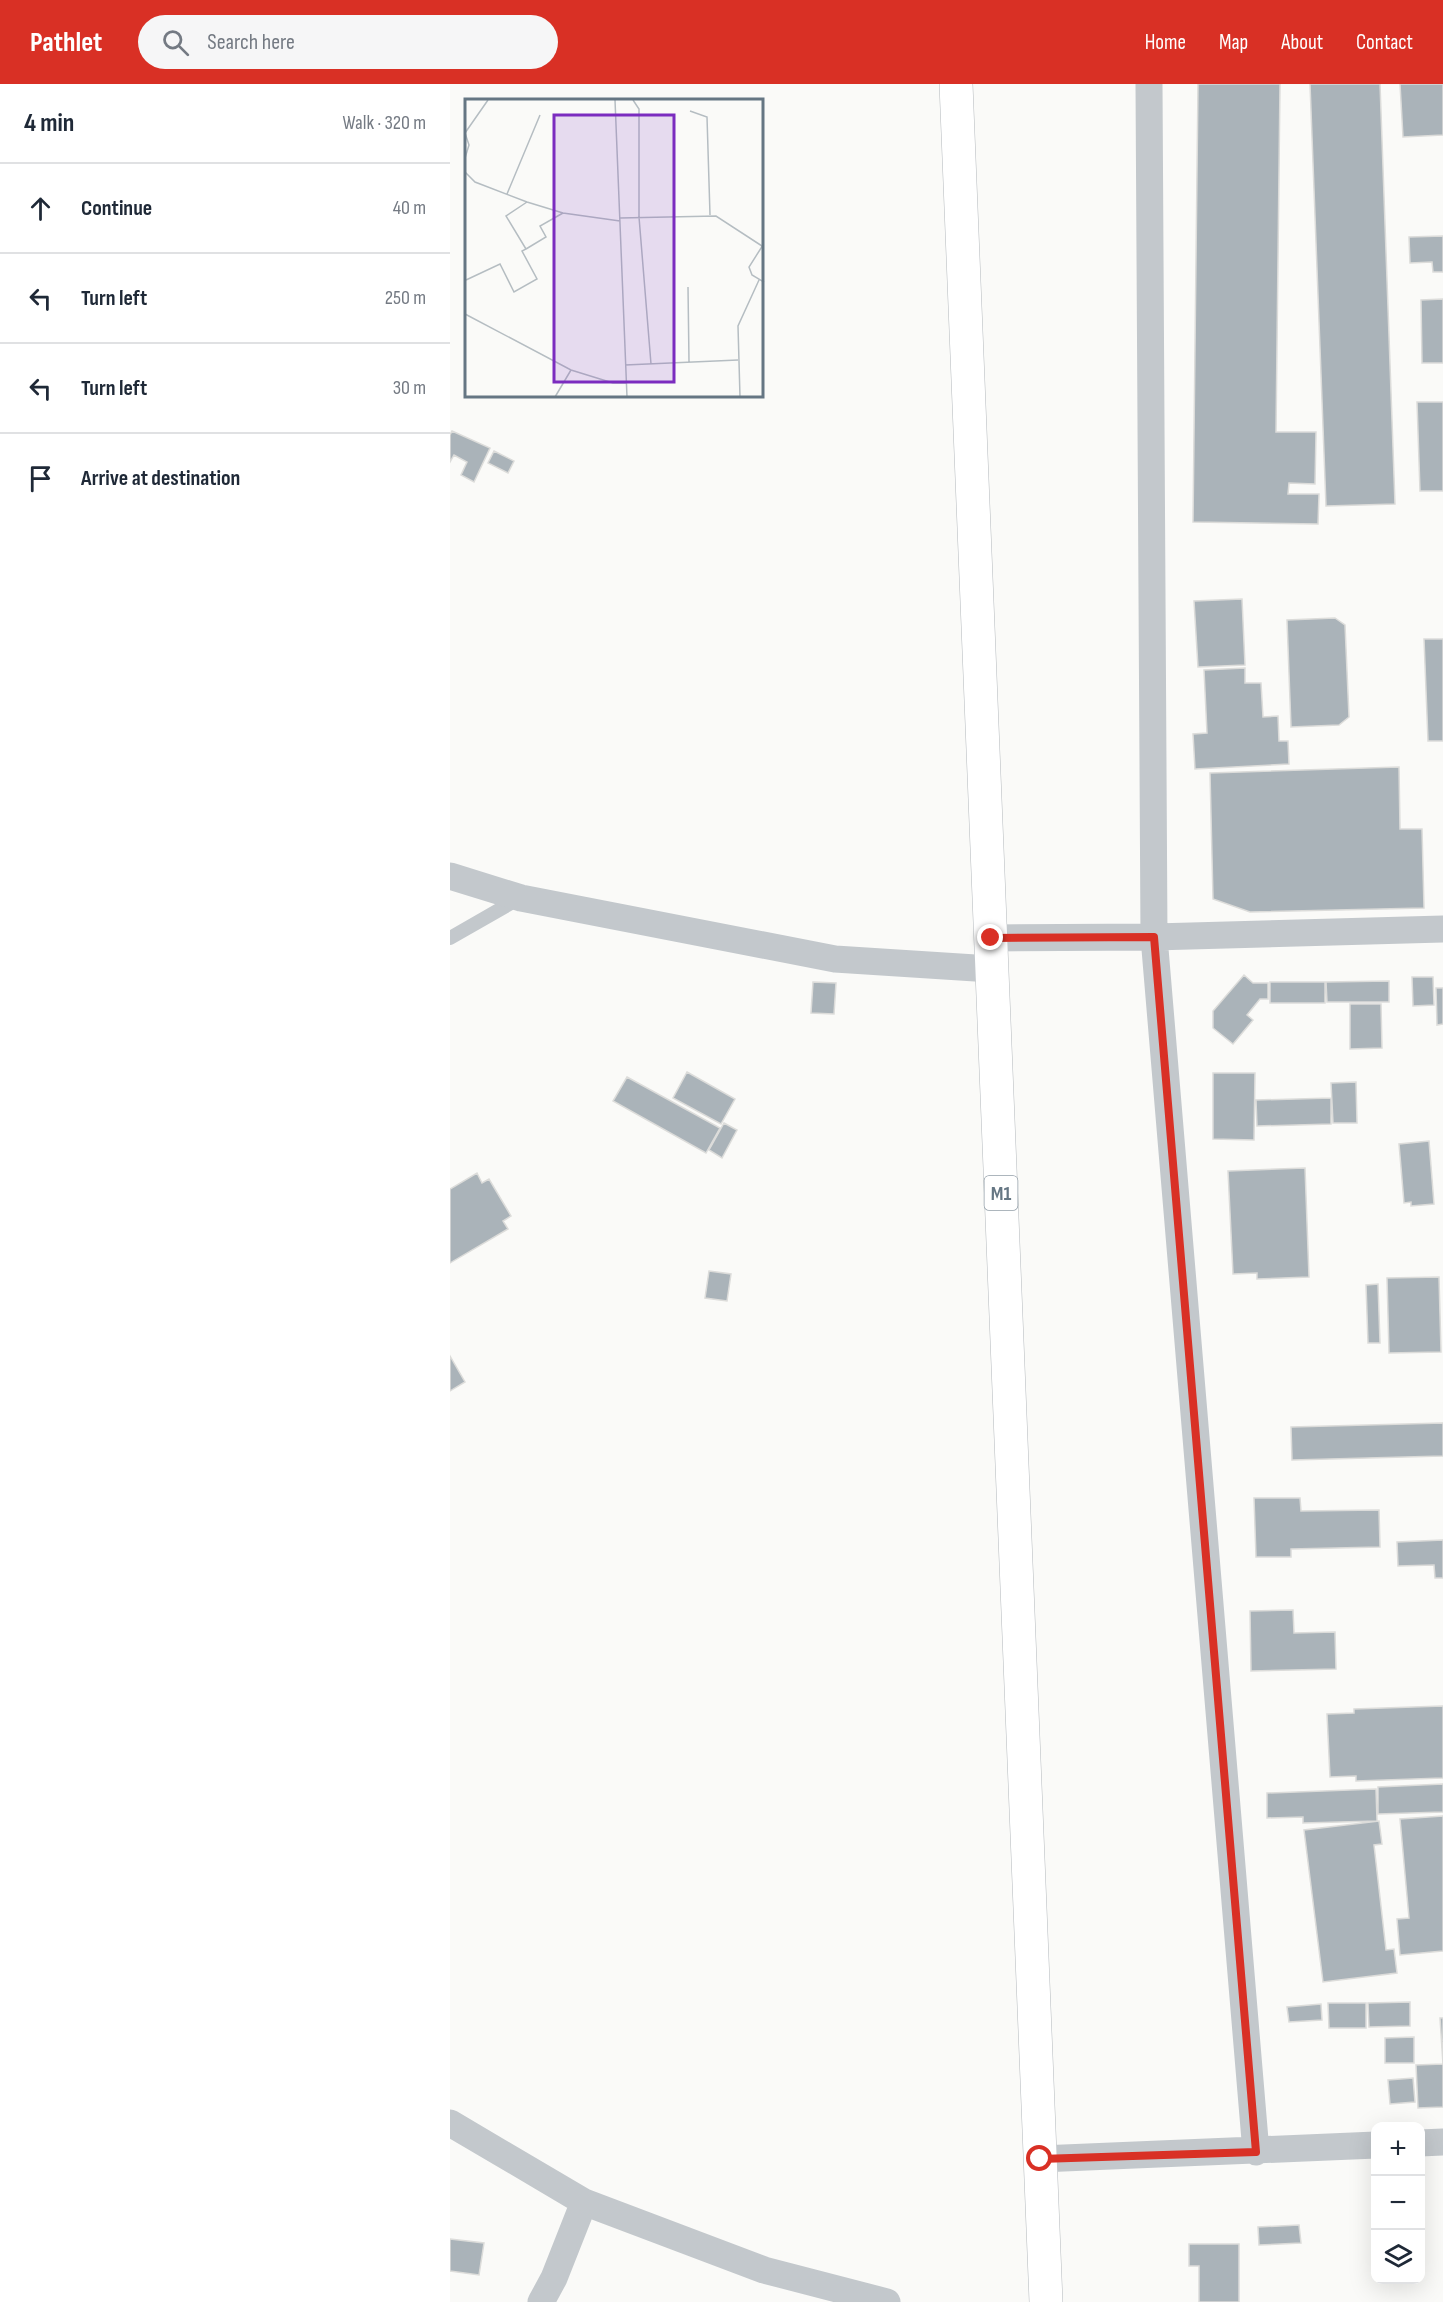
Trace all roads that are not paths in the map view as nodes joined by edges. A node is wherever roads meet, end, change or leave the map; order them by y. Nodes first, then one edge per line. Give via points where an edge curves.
1 (956, 84) edge
2 (1149, 84) edge
3 (450, 876) edge
4 (520, 898) junction
5 (1443, 929) edge
6 (1154, 937) junction
7 (450, 938) edge
8 (991, 954) junction
9 (450, 2123) edge
10 (1443, 2142) edge
11 (1425, 2143) edge
12 (1371, 2145) edge
13 (1256, 2152) junction
14 (1040, 2159) junction
15 (584, 2202) junction
16 (541, 2302) edge
17 (886, 2302) edge
18 (1046, 2302) edge

1 - 8 highway, M1
2 - 6 street
3 - 4 street
4 - 7 lane
4 - 8 street via 835,959
5 - 6 street
6 - 8 street
6 - 13 street
8 - 14 highway, M1
9 - 15 street
10 - 11 street
12 - 13 street
13 - 14 street
14 - 18 highway, M1
15 - 16 street
15 - 17 street via 764,2270

